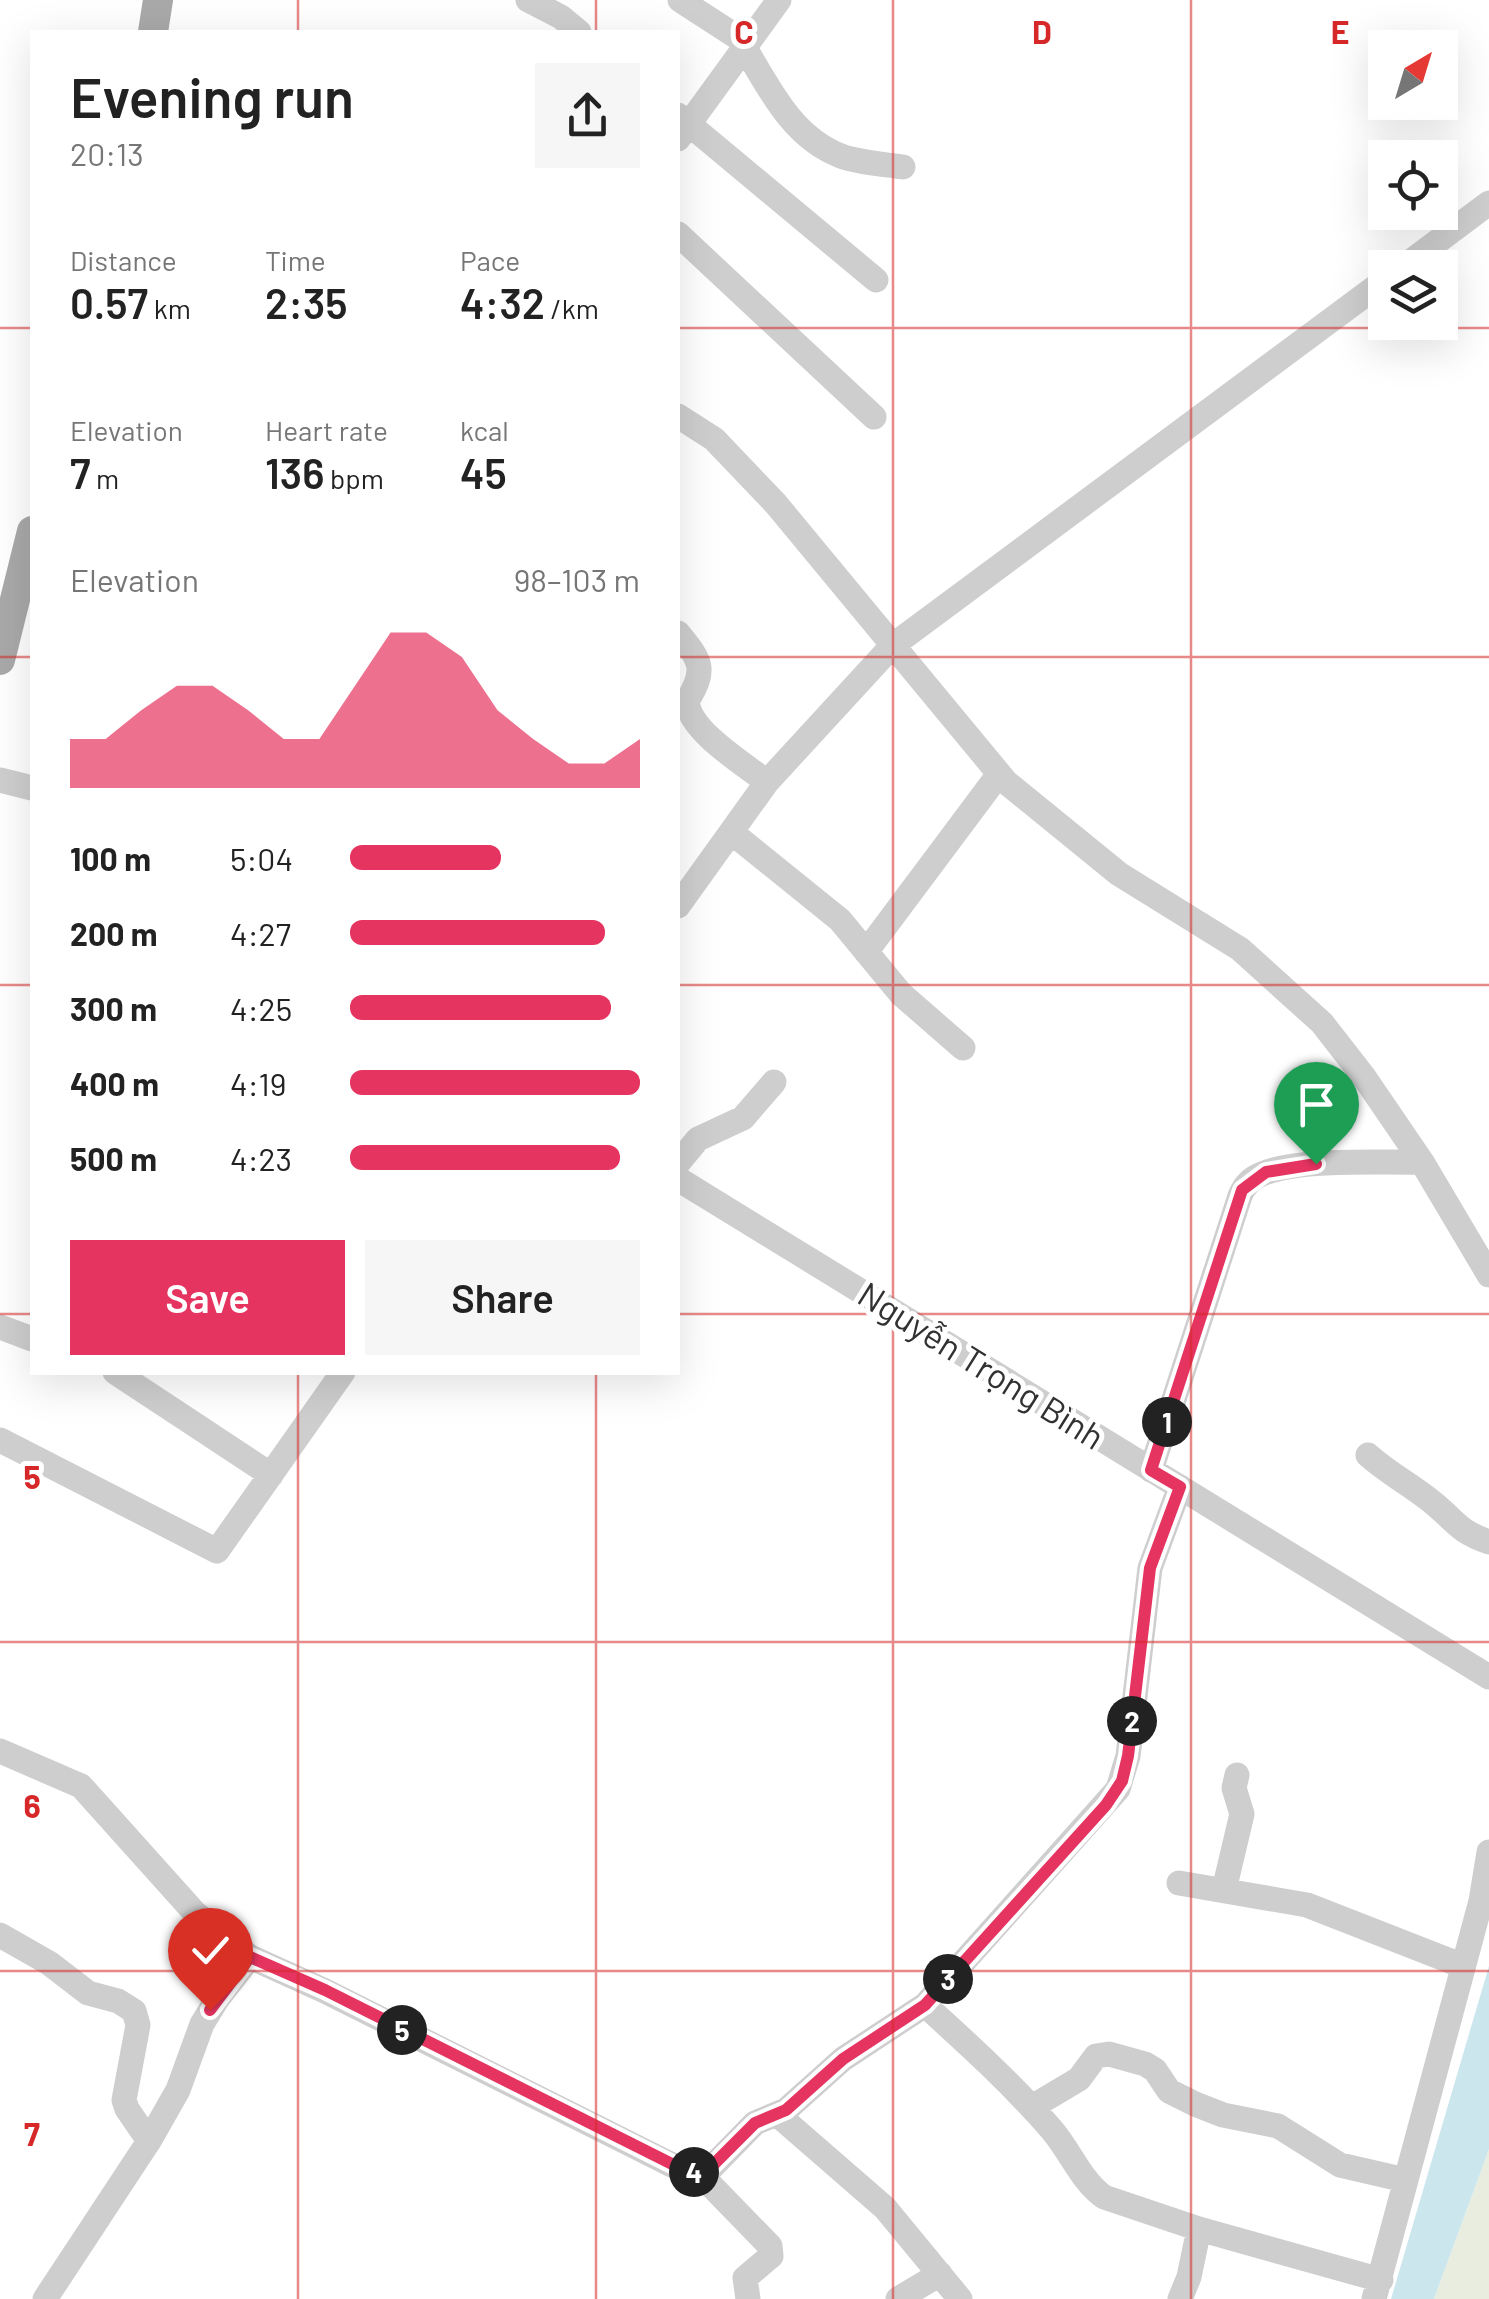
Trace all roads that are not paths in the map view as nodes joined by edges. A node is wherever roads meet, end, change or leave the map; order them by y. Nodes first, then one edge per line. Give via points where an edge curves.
1 (158, 0) edge
2 (680, 0) edge
3 (779, 0) edge
4 (535, 2) edge
5 (152, 30) edge
6 (576, 30) edge
7 (746, 46) junction
8 (681, 126) edge
9 (902, 167) dead end
10 (1489, 203) edge
11 (680, 236) edge
12 (1426, 250) edge
13 (876, 280) dead end
14 (1368, 293) edge
15 (680, 417) edge
16 (874, 417) dead end
17 (30, 539) edge
18 (680, 636) edge
19 (892, 646) junction
20 (0, 660) edge
21 (999, 774) junction
22 (0, 780) edge
23 (767, 782) junction
24 (30, 788) edge
25 (731, 832) junction
26 (680, 903) edge
27 (866, 952) junction
28 (963, 1048) dead end
29 (774, 1082) dead end
30 (680, 1161) edge
31 (1422, 1162) junction
32 (680, 1180) edge
33 (1489, 1274) edge
34 (0, 1327) edge
35 (30, 1338) edge
36 (120, 1375) edge
37 (342, 1375) edge
38 (0, 1440) edge
39 (1368, 1455) dead end
40 (1151, 1470) junction
41 (271, 1475) junction
42 (1180, 1487) junction
43 (1489, 1542) edge
44 (1489, 1677) edge
45 (0, 1751) edge
46 (1237, 1775) dead end
47 (1489, 1852) edge
48 (1179, 1883) dead end
49 (1224, 1890) junction
50 (1485, 1902) edge
51 (0, 1935) edge
52 (250, 1957) junction
53 (1463, 1966) junction
54 (925, 2005) junction
55 (1032, 2107) junction
56 (778, 2115) junction
57 (149, 2142) junction
58 (698, 2172) junction
59 (1405, 2180) junction
60 (1199, 2229) junction
61 (940, 2274) junction
62 (1378, 2290) edge
63 (45, 2299) edge
64 (748, 2299) edge
65 (898, 2299) edge
66 (960, 2299) edge
67 (1180, 2299) edge

1 - 5 main road
2 - 7 street
3 - 7 street
4 - 6 street
7 - 8 street
7 - 9 street via 783,110 814,142 854,160
8 - 13 street
10 - 12 street
11 - 16 street
14 - 19 street
15 - 19 street via 714,439 776,504
17 - 20 main road
18 - 23 street via 701,672 687,701 690,715
19 - 21 street
19 - 23 street
21 - 27 street
21 - 31 street via 1119,874 1240,950 1322,1024
22 - 24 street
23 - 25 street
25 - 26 street
25 - 27 street via 816,899
27 - 28 street via 901,994
29 - 30 street via 744,1118 698,1139
31 - 33 street
31 - 40 street via 1316,1164 1266,1172 1246,1185
32 - 40 street, Nguyễn Trọng Bình
34 - 35 street
36 - 41 street
37 - 41 street
38 - 41 street via 216,1552
39 - 43 street via 1466,1534
40 - 42 street, Nguyễn Trọng Bình
42 - 44 street, Nguyễn Trọng Bình
42 - 54 street via 1150,1568 1128,1756 1118,1789
45 - 52 street via 81,1786 195,1913
46 - 49 street via 1242,1814
47 - 50 street
48 - 49 street
49 - 53 street via 1308,1905
50 - 53 street
51 - 57 street via 80,1989 134,2011 138,2025 124,2100
52 - 57 street via 202,2024 178,2090
52 - 58 street
53 - 59 street
54 - 55 street
54 - 56 street via 843,2059
55 - 59 street via 1079,2079 1096,2056 1108,2054 1145,2064 1169,2091 1195,2104 1278,2126 1340,2165
55 - 60 street via 1097,2192
56 - 58 street via 755,2123
56 - 61 street via 885,2208
57 - 63 street
58 - 64 street via 770,2246 770,2256 745,2278
59 - 62 street
60 - 62 street
60 - 67 street
61 - 65 street
61 - 66 street

